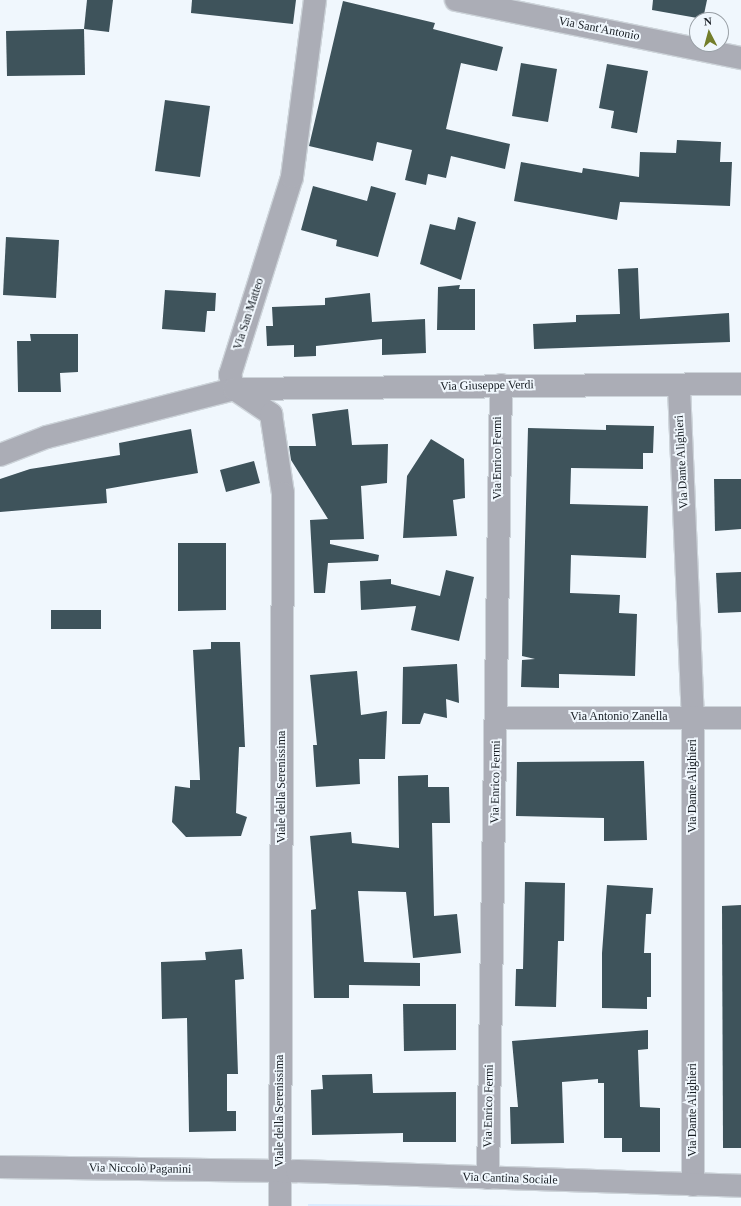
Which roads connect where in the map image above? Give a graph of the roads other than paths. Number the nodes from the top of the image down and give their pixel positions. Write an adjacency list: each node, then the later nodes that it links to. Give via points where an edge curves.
1 (316, 0): 7 (street, Via San Matteo, via 292,177 230,375)
2 (456, 0): 3 (street, Via Sant'Antonio)
3 (741, 58)
4 (741, 384): 6 (street, Via Giuseppe Verdi)
5 (501, 385): 6 (street, Via Giuseppe Verdi); 7 (street, Via Giuseppe Verdi); 10 (street, Via Enrico Fermi)
6 (679, 387): 9 (street, Via Dante Alighieri)
7 (234, 389): 8 (street, via 47,437); 13 (street, Viale della Serenissima, via 271,414 283,493)
8 (0, 455)
9 (693, 717): 10 (street, Via Antonio Zanella); 11 (street, Via Antonio Zanella); 15 (street, Via Dante Alighieri)
10 (497, 718): 14 (street, Via Enrico Fermi)
11 (741, 718)
12 (0, 1167): 13 (street, Via Niccolò Paganini)
13 (280, 1171): 14 (street, Via Cantina Sociale); 17 (street, Viale della Serenissima)
14 (488, 1178): 15 (street, Via Cantina Sociale)
15 (693, 1185): 16 (street, Via Cantina Sociale)
16 (741, 1186)
17 (280, 1206)

